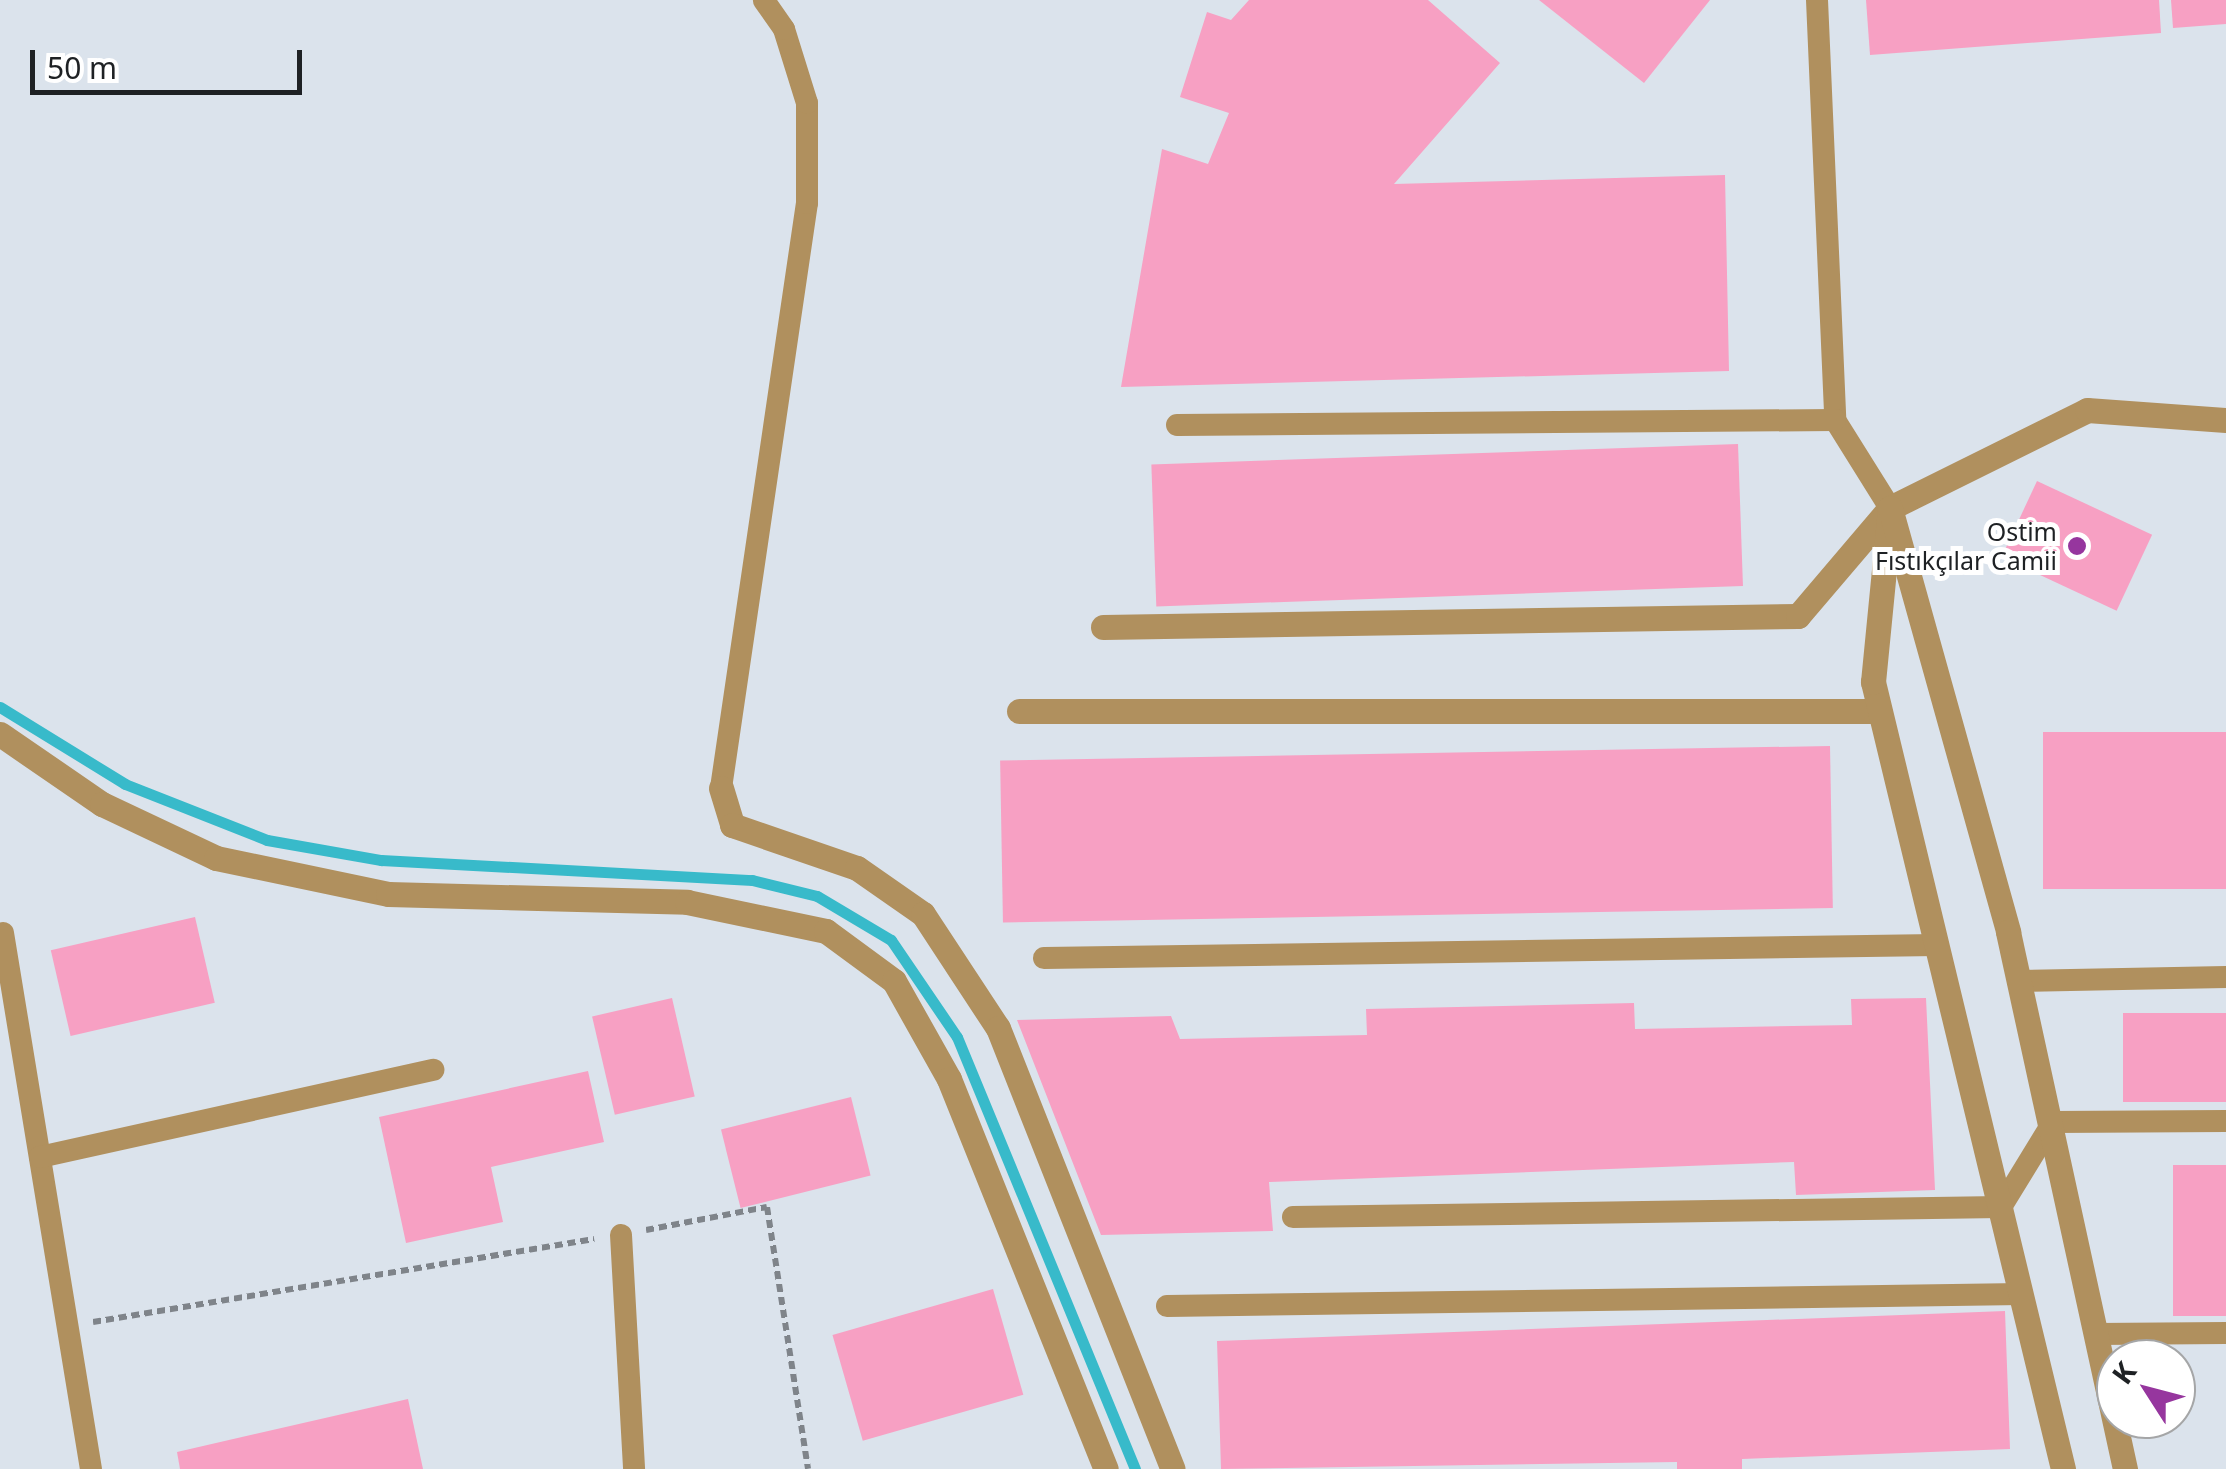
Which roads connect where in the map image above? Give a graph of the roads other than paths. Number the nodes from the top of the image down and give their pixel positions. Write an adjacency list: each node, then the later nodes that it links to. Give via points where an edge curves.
1 (764, 0): 11 (lane, via 784,29 807,104 806,203)
2 (1817, 0): 3 (lane)
3 (1835, 420): 5 (lane); 6 (lane)
4 (2226, 420): 6 (street, via 2087,410)
5 (1177, 425)
6 (1890, 508): 7 (street, via 1798,616); 8 (street, via 1873,682); 16 (street)
7 (1103, 627)
8 (1879, 711): 9 (street); 13 (street)
9 (1019, 712)
10 (0, 734): 30 (street, via 102,804 216,858 388,894 688,902 826,932 894,982 950,1080)
11 (720, 788): 31 (street, via 732,826 857,868 923,914 998,1028)
12 (3, 933): 20 (lane)
13 (1938, 945): 14 (lane); 21 (street)
14 (1044, 958)
15 (2226, 977): 16 (lane)
16 (2018, 981): 19 (street)
17 (434, 1070): 20 (lane)
18 (2226, 1121): 19 (lane)
19 (2052, 1122): 21 (lane); 27 (street)
20 (40, 1157): 28 (lane)
21 (2002, 1207): 22 (lane); 24 (street)
22 (1293, 1217)
23 (620, 1235): 29 (lane)
24 (2022, 1294): 25 (lane); 32 (street)
25 (1166, 1306)
26 (2226, 1333): 27 (lane)
27 (2096, 1334): 33 (street)
28 (91, 1469)
29 (634, 1469)
30 (1106, 1469)
31 (1173, 1469)
32 (2063, 1469)
33 (2125, 1469)

